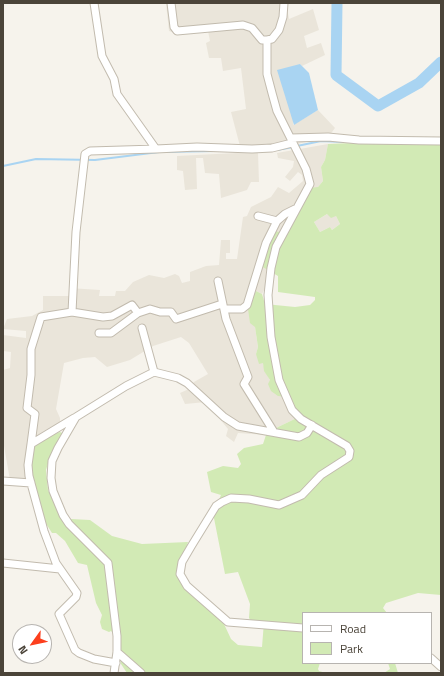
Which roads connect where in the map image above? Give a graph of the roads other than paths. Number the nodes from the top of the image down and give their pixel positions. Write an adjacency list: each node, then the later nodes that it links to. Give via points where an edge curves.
1 (94, 3): 7 (street, via 102,56 114,79 117,94)
2 (171, 3): 4 (street, via 174,28 177,31 243,25 252,28 262,40)
3 (284, 3): 4 (street, via 279,30 272,39)
4 (267, 40): 6 (street, via 269,85 277,112)
5 (441, 142): 6 (street, via 328,137)
6 (293, 143): 7 (street, via 252,149); 8 (street, via 306,169 310,184)
7 (156, 149): 13 (street, via 90,151 85,154)
8 (295, 209): 10 (street); 19 (street, via 276,247 270,268 270,323 279,380 284,395 292,410)
9 (258, 216): 10 (street)
10 (277, 221): 12 (street, via 266,243 247,305 242,309)
11 (218, 281): 12 (street)
12 (223, 307): 14 (street, via 176,319 171,312 150,309); 20 (street, via 248,377 244,384)
13 (72, 312): 14 (street, via 112,316 132,305); 21 (street, via 41,317 33,338 27,408 35,414)
14 (138, 313): 16 (street, via 111,333)
15 (142, 328): 17 (street)
16 (99, 333)
17 (154, 372): 18 (street); 20 (street, via 187,383 230,422 238,426)
18 (76, 417): 21 (street); 27 (street, via 52,461 51,478 63,515 69,524 108,563)
19 (312, 426): 20 (street, via 307,433 299,437); 26 (street, via 347,446 350,451 349,457 321,475 302,495 279,505 231,498 216,506 182,562 180,574 187,586 228,622)
20 (274, 432)
21 (31, 444): 23 (street, via 28,464)
22 (3, 481): 23 (street)
23 (31, 483): 25 (street, via 44,531)
24 (3, 563): 25 (street)
25 (60, 569): 29 (street, via 77,593 59,614 75,650 94,659)
26 (302, 628)
27 (117, 652): 29 (street); 32 (street)
28 (432, 659): 30 (street)
29 (116, 663): 31 (street)
30 (441, 668)
31 (114, 673)
32 (141, 673)

